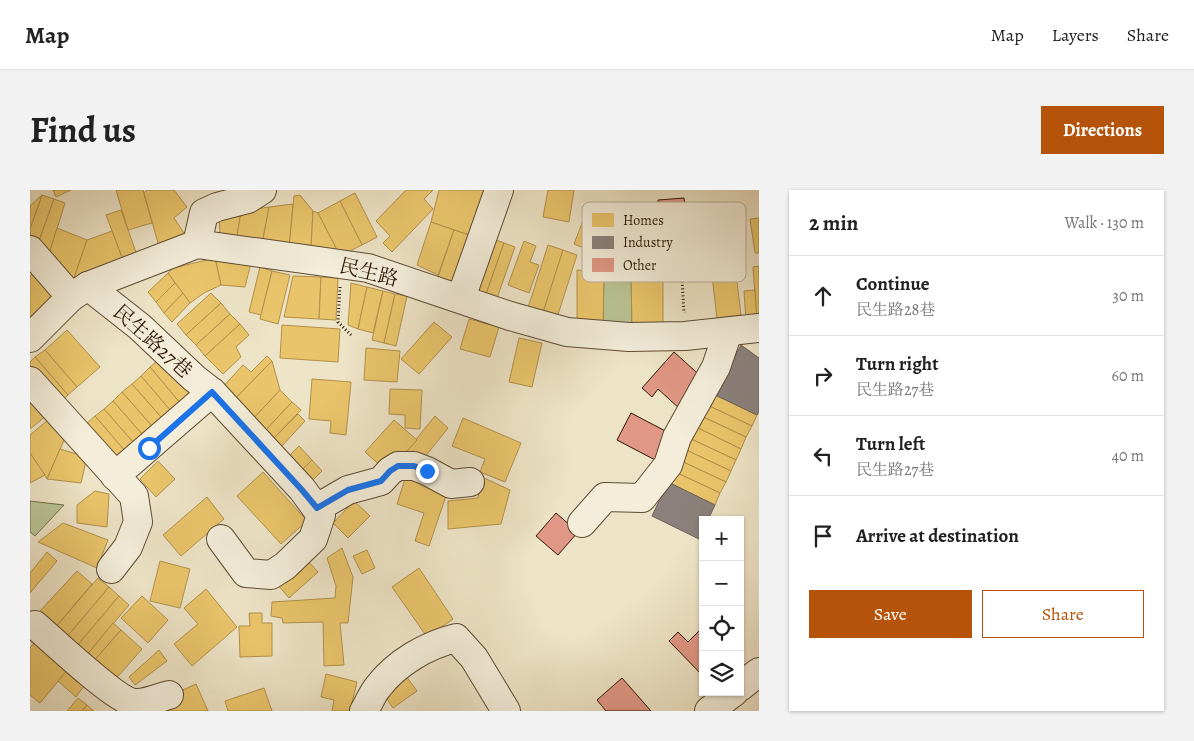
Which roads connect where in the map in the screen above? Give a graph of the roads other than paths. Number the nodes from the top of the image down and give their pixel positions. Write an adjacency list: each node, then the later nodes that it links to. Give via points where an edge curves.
1 (262, 190): 3 (street, via 248,199 204,213)
2 (499, 190): 6 (street)
3 (197, 244): 5 (street, 民生路); 6 (street, 民生路, via 368,268)
4 (30, 250): 5 (street, 民生路27巷)
5 (80, 291): 9 (street, 民生路); 11 (street, 民生路27巷, via 140,327)
6 (461, 298): 8 (street, 民生路, via 567,332 629,337)
7 (759, 328): 8 (street, 民生路)
8 (728, 332): 15 (street, via 716,367 677,437 668,466 642,498 604,498)
9 (30, 338)
10 (30, 381): 12 (street)
11 (212, 392): 12 (street); 14 (street, 民生路27巷)
12 (116, 476): 17 (street, via 134,496 138,522 128,547)
13 (470, 482): 14 (street, via 451,484 414,466 398,466 381,481 348,490)
14 (317, 508): 16 (street, via 321,515 313,539 271,576 246,573)
15 (582, 523)
16 (221, 539)
17 (111, 569)
18 (32, 625): 21 (street, via 124,699 135,704)
19 (759, 672): 20 (street)
20 (744, 684)
21 (169, 695)
22 (729, 696): 25 (street)
23 (364, 711): 24 (street, via 377,688 396,667 432,646 456,638 474,658)
24 (506, 711)
25 (708, 711)

